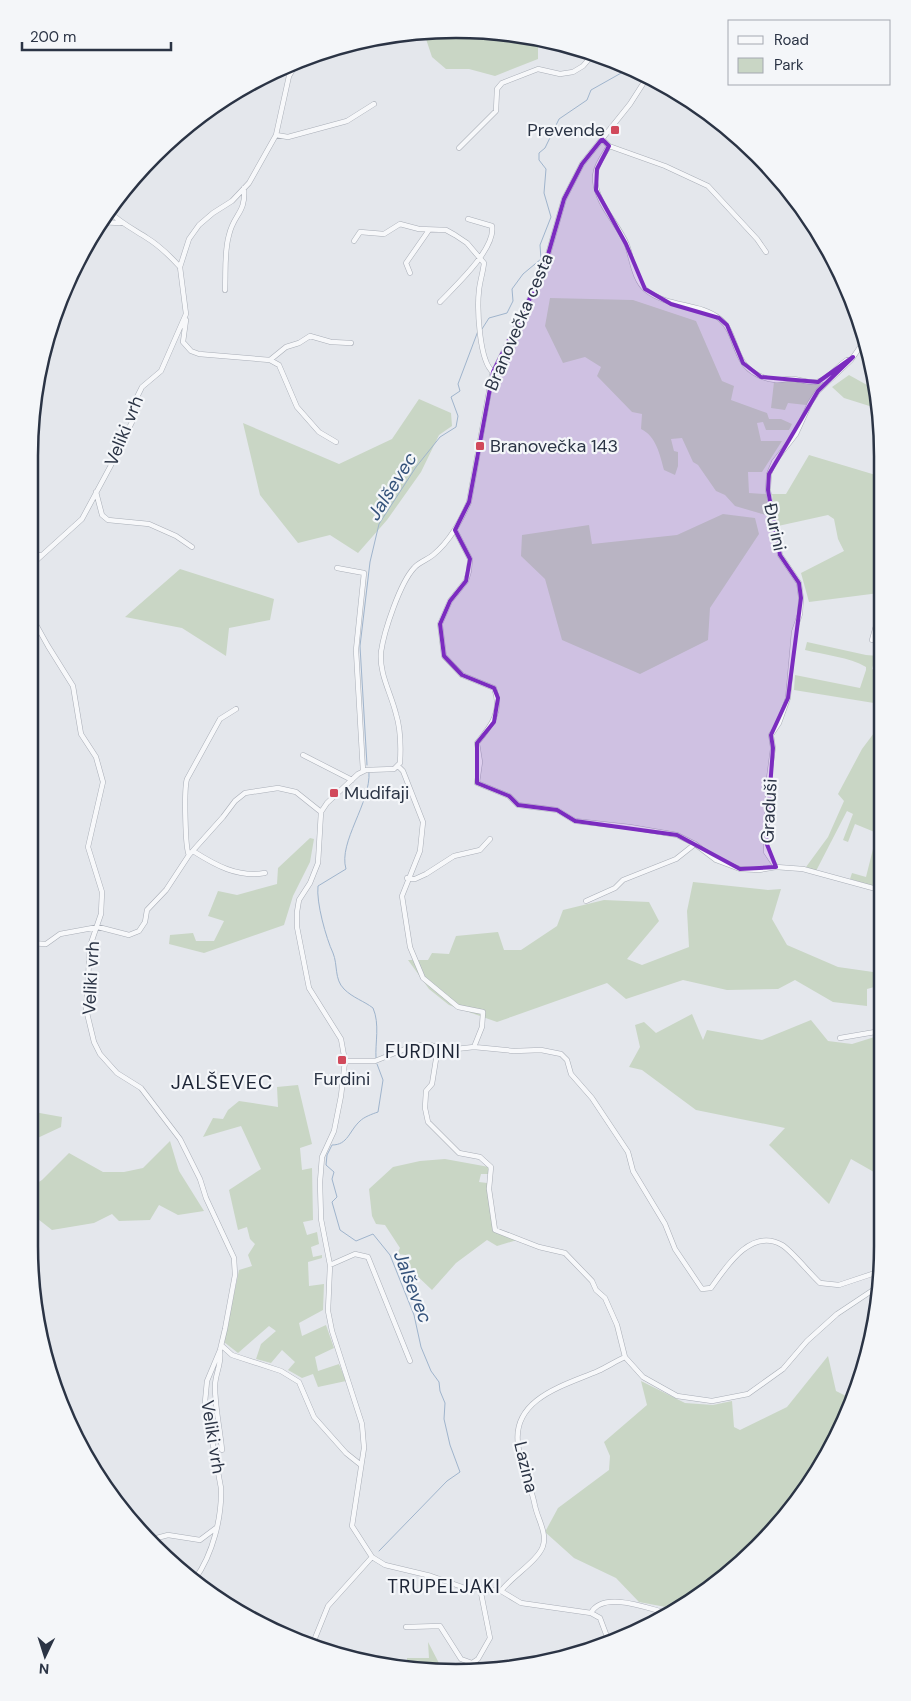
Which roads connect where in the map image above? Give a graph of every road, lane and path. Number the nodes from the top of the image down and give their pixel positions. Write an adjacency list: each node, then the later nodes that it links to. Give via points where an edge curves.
1 (589, 60): 8 (street, via 573,72 560,74 538,69 502,82 497,89 496,111)
2 (292, 71): 5 (street)
3 (643, 83): 6 (street, Branovečka cesta)
4 (374, 104): 5 (street, via 347,121 288,137)
5 (276, 135): 9 (street)
6 (602, 139): 7 (street); 27 (street, Branovečka cesta, via 582,164 564,199 542,272)
7 (609, 146): 16 (street, via 708,186); 25 (street, via 594,178 596,190 626,244 645,289 671,304 704,311 719,318 727,325 743,363 761,377 818,382)
8 (459, 148)
9 (244, 188): 18 (street, via 199,225 183,252); 20 (street, via 245,204 228,238)
10 (113, 216): 13 (street)
11 (468, 219): 17 (street, via 492,226 491,239)
12 (108, 223): 13 (street)
13 (121, 224): 18 (street, via 165,251)
14 (430, 230): 15 (street, via 400,224 384,234 360,232); 17 (street, via 446,230 467,243); 19 (street, via 406,263)
15 (354, 241)
16 (766, 252)
17 (480, 257): 21 (street); 27 (street, via 484,263 479,290 479,322 486,365)
18 (180, 267): 22 (street)
19 (410, 273)
20 (225, 290)
21 (440, 302)
22 (186, 314): 26 (street, via 183,342 191,351); 29 (street, Veliki vrh, via 161,371 142,387 132,422)
23 (351, 343): 26 (street, via 310,336 286,346)
24 (859, 348): 25 (street, Đurini)
25 (853, 357): 40 (street, Đurini, via 818,390 796,434 774,462 769,474 768,490 780,554 799,583 801,598 794,632 788,698)
26 (270, 360): 28 (street, via 282,369 297,407 319,432)
27 (494, 372): 30 (street, Branovečka cesta, via 486,396 469,502)
28 (336, 442)
29 (96, 492): 31 (street, via 102,515 108,520 149,524); 32 (street, Veliki vrh, via 82,519)
30 (455, 530): 42 (street, Branovečka cesta, via 442,547 408,575 381,651 380,666 400,732); 47 (street, via 470,559 466,582 450,601 440,624 444,656 462,675 494,688 498,698 494,722 477,743 480,762 477,783 509,796 518,805 557,810 575,821 677,835)
31 (192, 547)
32 (47, 551): 33 (street, Veliki vrh); 34 (street, Veliki vrh)
33 (38, 556)
34 (38, 559)
35 (337, 568): 43 (street, via 364,573 356,650)
36 (38, 627): 54 (street, Veliki vrh, via 73,686 81,734 96,757 103,782 88,847 102,892)
37 (874, 633): 38 (street)
38 (872, 640)
39 (236, 708): 48 (street, via 220,719 184,787 186,851)
40 (771, 735): 49 (street, Graduši, via 773,748 768,778 766,852)
41 (303, 755): 44 (street)
42 (398, 766): 43 (street); 51 (street, via 403,771 423,822 420,851)
43 (365, 770): 44 (street)
44 (352, 780): 45 (street, via 326,803)
45 (322, 812): 48 (street, via 296,792 278,788 245,793 234,801); 60 (street, via 318,863 300,900 297,927 309,988 341,1039)
46 (490, 839): 51 (street, via 480,850 454,856 415,879)
47 (695, 844): 49 (street, via 716,860 740,869 759,870); 53 (street, via 676,859 623,880 615,888)
48 (191, 853): 50 (street, via 233,872); 54 (street, via 166,890 147,910 139,931 130,935)
49 (776, 866): 52 (street, Graduši)
50 (265, 873)
51 (407, 878): 59 (street, via 402,896 410,947 424,978 458,1007 484,1012)
52 (874, 888)
53 (586, 901)
54 (98, 926): 55 (street, via 60,934 46,944); 64 (street, Veliki vrh, via 90,946 86,995 94,1042 117,1074 141,1088 180,1139 234,1258 235,1275)
55 (38, 944)
56 (874, 1032): 57 (street)
57 (840, 1038)
58 (438, 1047): 59 (street, via 459,1050); 60 (street, via 415,1045 375,1061); 65 (street, via 432,1084 426,1091 428,1122 459,1153 480,1158 491,1166 489,1189 495,1230 565,1253 592,1281 605,1298 617,1325)
59 (474, 1047): 62 (street, via 541,1050 561,1054 567,1060 571,1074 592,1098 628,1152 633,1171 665,1224 675,1249 702,1289 711,1288 732,1259 748,1246 769,1240 783,1246 820,1283 839,1285)
60 (345, 1061): 61 (street, via 334,1131 320,1164 321,1219)
61 (330, 1265): 66 (street, via 355,1254 368,1258); 68 (street, via 328,1311 362,1424 364,1448)
62 (873, 1274)
63 (871, 1291): 65 (street, via 837,1314 783,1369 748,1394 712,1401 677,1396 643,1377)
64 (220, 1347): 67 (street, Veliki vrh, via 221,1361 215,1388); 68 (street, via 232,1355 281,1371 299,1382 314,1416 346,1453); 69 (street, Veliki vrh, via 206,1381 205,1402 221,1488)
65 (625, 1357): 74 (street, Lazina, via 567,1382 535,1401 525,1412 518,1427 517,1442 544,1534 542,1548)
66 (410, 1362)
67 (222, 1450)
68 (361, 1465): 71 (street, via 352,1526)
69 (217, 1526): 70 (street, via 200,1540 168,1535); 72 (street, Veliki vrh)
70 (157, 1538)
71 (372, 1557): 73 (street, via 399,1570 465,1588); 79 (street, via 328,1606)
72 (197, 1574)
73 (480, 1588): 74 (street); 77 (street, via 490,1638 478,1660 472,1663 461,1659 440,1626)
74 (502, 1591): 76 (street, via 521,1604)
75 (657, 1611): 76 (street, via 632,1604 603,1602 595,1606)
76 (592, 1613): 78 (street, via 600,1618)
77 (406, 1626)
78 (606, 1635)
79 (315, 1639)

